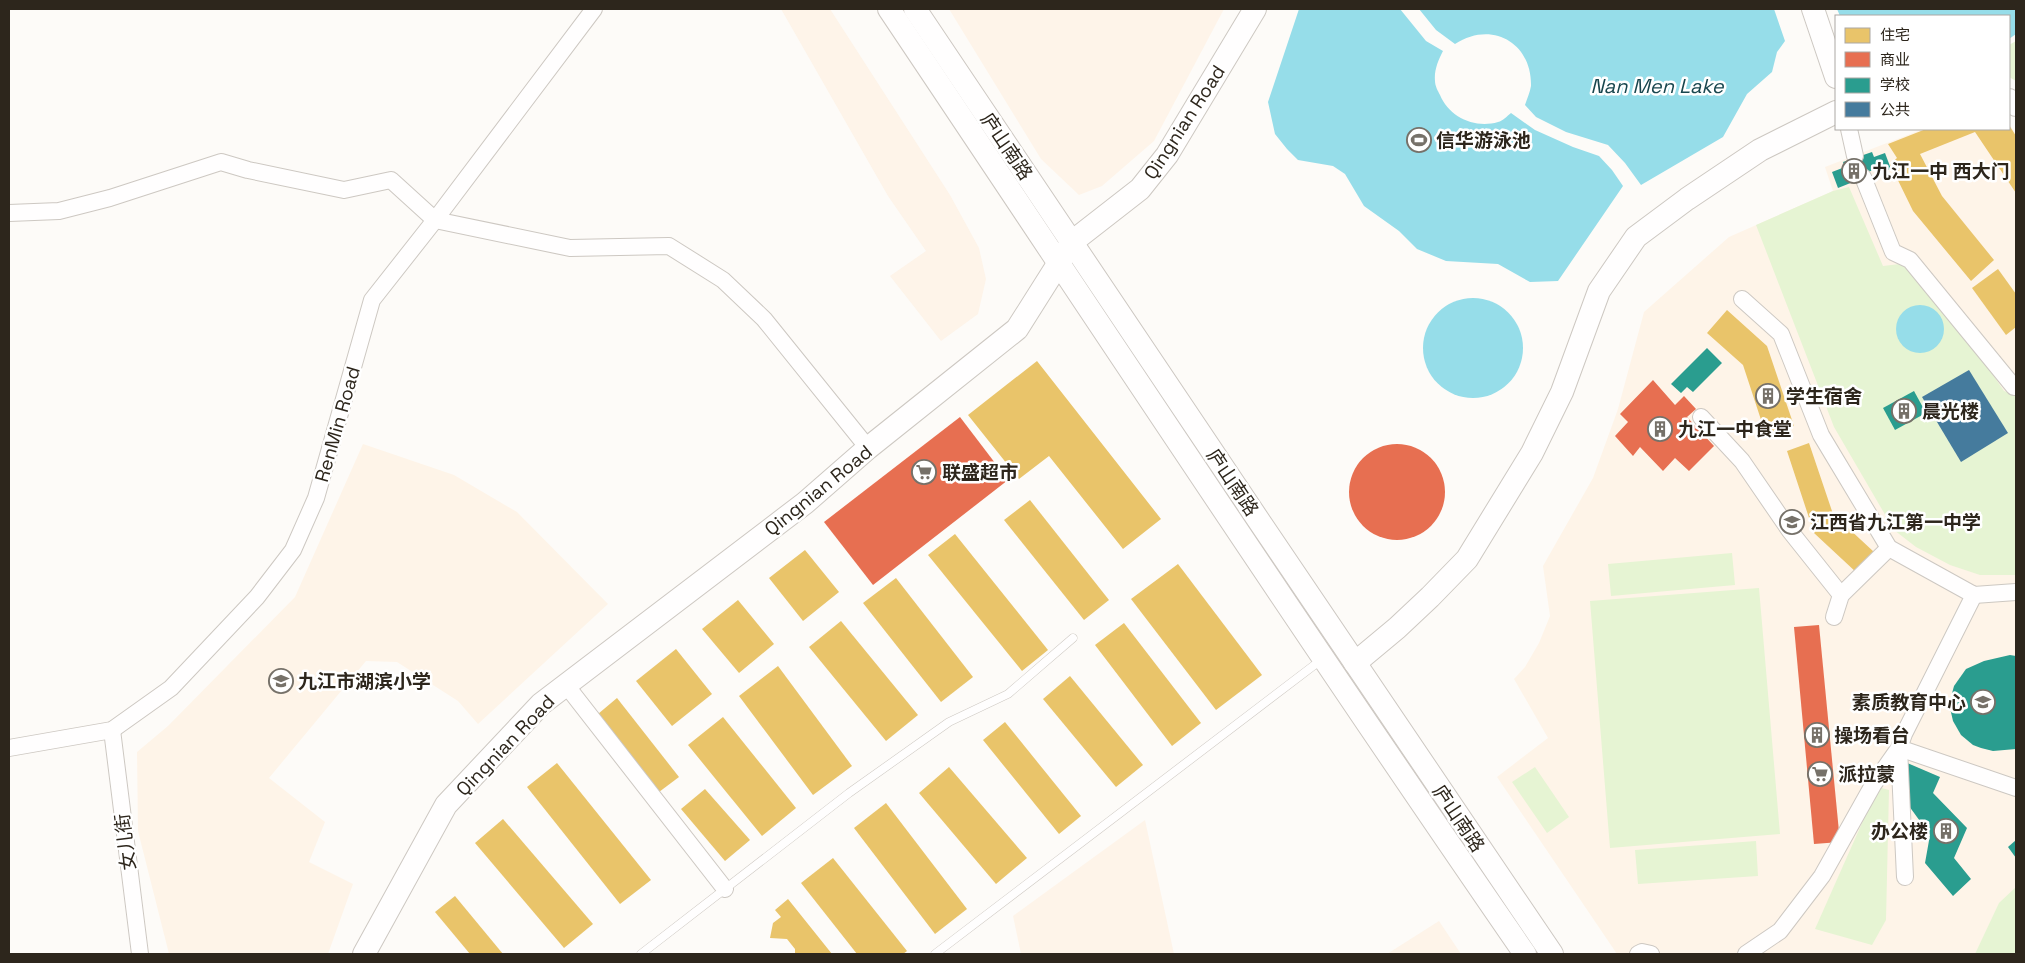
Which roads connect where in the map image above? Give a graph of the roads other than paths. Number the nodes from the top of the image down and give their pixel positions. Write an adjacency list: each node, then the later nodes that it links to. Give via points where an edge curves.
1 (594, 9): 12 (street, RenMin Road)
2 (889, 9): 14 (main road, 庐山南路)
3 (915, 9): 13 (main road, 庐山南路)
4 (1255, 9): 13 (main road, Qingnian Road, via 1167,155 1140,189)
5 (1813, 9): 6 (main road)
6 (1835, 74)
7 (1835, 112): 26 (main road, via 1760,150 1636,237 1599,291 1562,392 1532,453 1467,559 1397,628)
8 (1850, 130): 9 (street)
9 (1855, 156)
10 (1863, 177): 16 (street, via 1893,252 1910,260)
11 (9, 213): 12 (street, via 68,208 110,198 221,162 344,190 391,180)
12 (435, 220): 18 (street, via 570,248 669,246 723,280 764,319); 28 (street, RenMin Road, via 372,300 316,498 293,550 257,597 171,688)
13 (1072, 242): 14 (main road, Qingnian Road); 26 (main road, 庐山南路)
14 (1058, 264): 18 (main road, Qingnian Road, via 1017,329); 25 (main road, 庐山南路)
15 (1742, 299): 19 (street, via 1781,334 1821,435)
16 (2016, 386)
17 (1701, 417): 21 (street, via 1742,461)
18 (868, 448): 27 (main road, Qingnian Road, via 805,503)
19 (1889, 548): 21 (street); 22 (street)
20 (2016, 592): 22 (street)
21 (1841, 595): 23 (street)
22 (1974, 595): 30 (street)
23 (1834, 616)
24 (1073, 638): 33 (lane, via 1008,694 949,722 848,793)
25 (1323, 658): 37 (lane); 38 (main road, 庐山南路)
26 (1355, 663): 39 (main road, 庐山南路)
27 (566, 685): 33 (street); 35 (main road, Qingnian Road, via 541,704 446,805)
28 (112, 730): 29 (street, RenMin Road); 34 (street, 女儿街)
29 (9, 748)
30 (1899, 748): 31 (street); 32 (street); 42 (street, via 1873,785 1822,876 1780,931)
31 (2016, 788)
32 (1905, 877)
33 (725, 889): 36 (lane)
34 (140, 954)
35 (364, 954)
36 (641, 954)
37 (935, 954)
38 (1524, 954)
39 (1552, 954)
40 (1638, 954): 41 (street)
41 (1651, 954)
42 (1746, 954)

